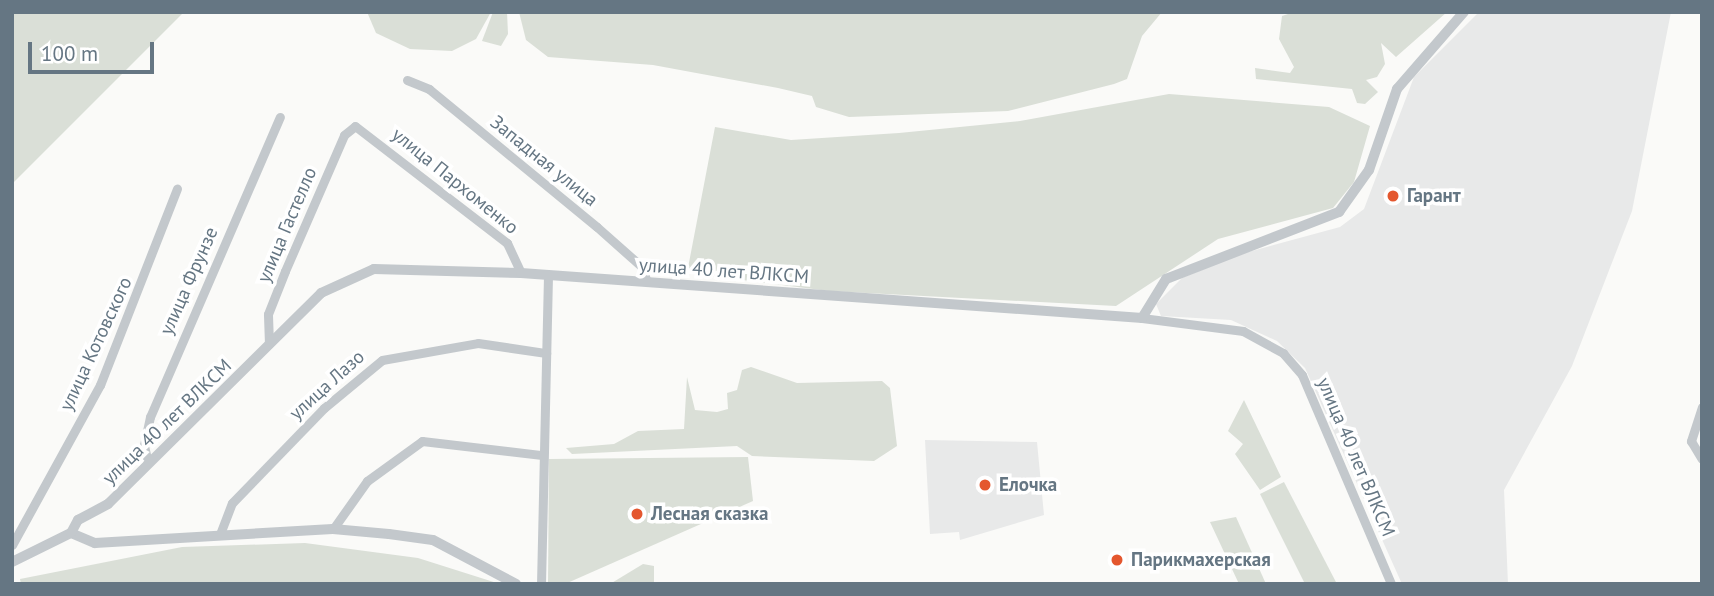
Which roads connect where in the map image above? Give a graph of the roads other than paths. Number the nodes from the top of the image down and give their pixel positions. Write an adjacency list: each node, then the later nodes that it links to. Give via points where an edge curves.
1 (1464, 12): 9 (street, via 1397,89 1369,170 1339,212 1166,279)
2 (407, 80): 8 (street, Западная улица, via 429,89 597,227 641,266)
3 (281, 117): 15 (street, улица Фрунзе, via 150,417 144,445)
4 (355, 126): 6 (street, улица Пархоменко, via 507,243); 10 (street, улица Гастелло, via 344,135 268,314)
5 (177, 190): 19 (street, улица Котовского, via 100,385)
6 (521, 273): 7 (street, улица 40 лет ВЛКСМ); 10 (street, улица 40 лет ВЛКСМ, via 373,269 321,293)
7 (548, 275): 8 (street, улица 40 лет ВЛКСМ); 11 (street)
8 (647, 282): 9 (street, улица 40 лет ВЛКСМ)
9 (1142, 318): 23 (street, улица 40 лет ВЛКСМ, via 1243,331 1283,353 1302,375)
10 (269, 344): 15 (street, улица 40 лет ВЛКСМ)
11 (546, 353): 13 (street); 18 (street, улица Лазо, via 478,343 382,360 324,408 232,503)
12 (1702, 407): 14 (street, via 1691,441)
13 (542, 456): 16 (street, via 422,441 367,481); 22 (street)
14 (1702, 459)
15 (148, 463): 17 (street, улица 40 лет ВЛКСМ, via 108,504 73,524)
16 (333, 529): 18 (street); 21 (street, via 433,540)
17 (71, 533): 18 (street, via 95,543); 20 (street, улица 40 лет ВЛКСМ)
18 (220, 534)
19 (12, 544)
20 (12, 562)
21 (516, 584)
22 (541, 584)
23 (1391, 584)

